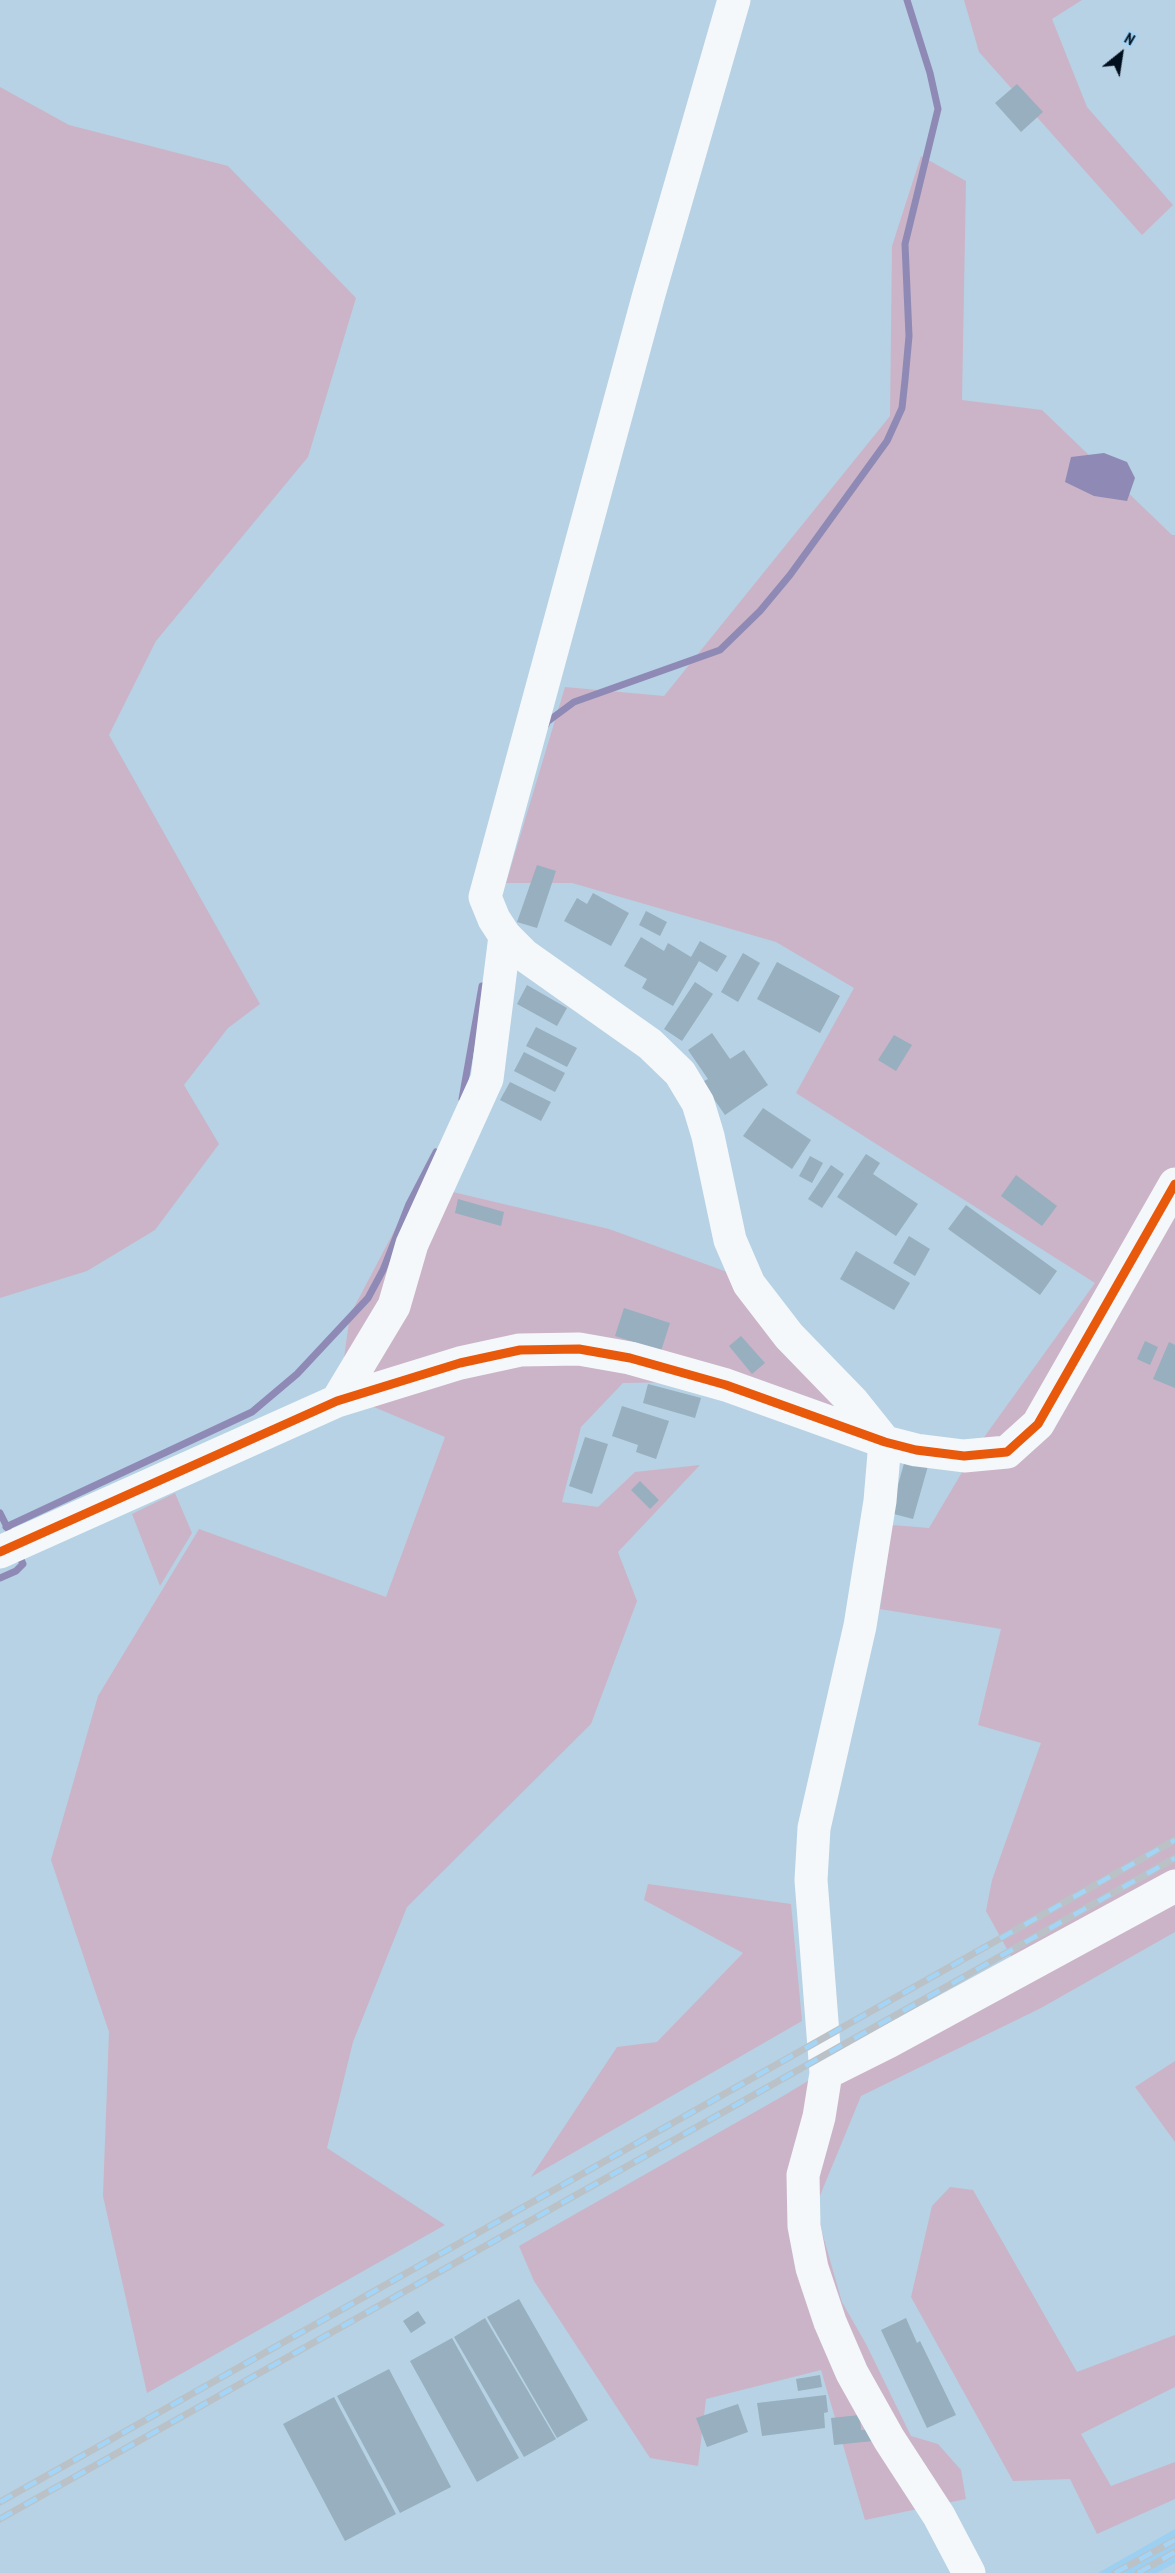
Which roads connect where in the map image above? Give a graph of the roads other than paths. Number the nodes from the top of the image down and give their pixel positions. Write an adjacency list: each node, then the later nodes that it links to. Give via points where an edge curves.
1 (734, 0): 2 (street, via 649,294 485,897)
2 (505, 936): 4 (street, via 487,1079 412,1244 394,1306); 5 (street, via 524,955 650,1044 680,1073 698,1103 730,1240 749,1284 789,1336 853,1402)
3 (1175, 1184): 5 (street, via 1038,1424 1007,1452 964,1456)
4 (337, 1401): 5 (street, via 460,1363 520,1350 579,1349 630,1358 726,1385); 6 (street)
5 (885, 1442): 8 (street, via 860,1626 814,1828 812,1880)
6 (0, 1552)
7 (1175, 1886): 8 (street)
8 (826, 2073): 9 (street, via 803,2175 804,2226 813,2268 852,2373)
9 (969, 2573)

